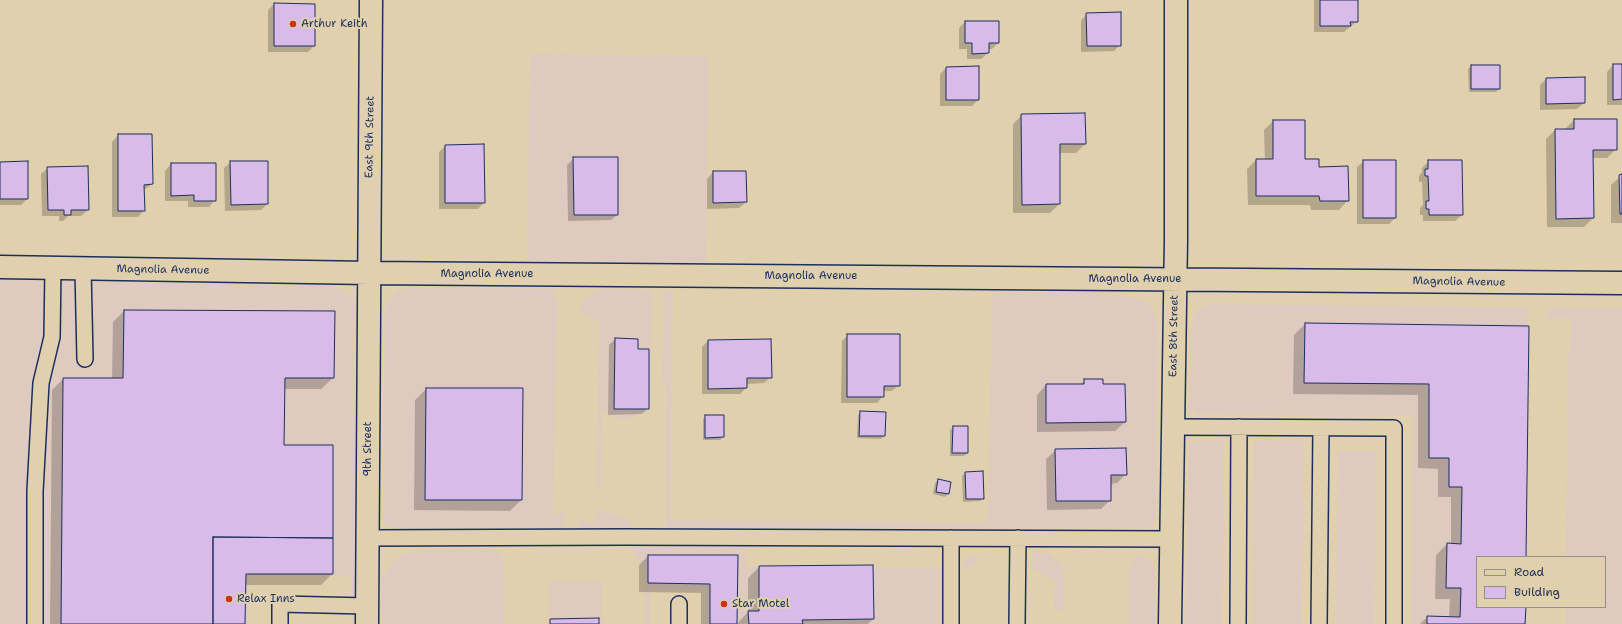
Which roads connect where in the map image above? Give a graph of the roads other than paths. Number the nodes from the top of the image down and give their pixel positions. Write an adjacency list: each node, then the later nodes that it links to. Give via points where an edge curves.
1 (372, 0): 6 (street, East 9th Street)
2 (1176, 0): 7 (street, East 8th Street)
3 (0, 267): 4 (street, Magnolia Avenue)
4 (53, 268): 5 (street, Magnolia Avenue); 19 (lane, via 52,337 41,383 35,491)
5 (83, 269): 6 (street, Magnolia Avenue); 9 (lane)
6 (368, 273): 7 (street, Magnolia Avenue); 13 (street, 9th Street)
7 (1175, 279): 8 (street, Magnolia Avenue); 10 (street, East 8th Street)
8 (1622, 283)
9 (85, 359)
10 (1173, 426): 11 (lane); 16 (street, East 8th Street)
11 (1239, 427): 12 (lane); 25 (lane)
12 (1321, 428): 26 (lane); 27 (lane, via 1394,428)
13 (367, 538): 14 (lane); 18 (street, 9th Street)
14 (951, 538): 15 (lane); 22 (lane)
15 (1018, 538): 16 (lane); 23 (lane)
16 (1171, 539): 24 (street, East 8th Street)
17 (679, 604): 21 (lane)
18 (367, 615): 20 (lane, via 280,604)
19 (35, 624)
20 (280, 624)
21 (680, 624)
22 (951, 624)
23 (1017, 624)
24 (1170, 624)
25 (1238, 624)
26 (1319, 624)
27 (1394, 624)

